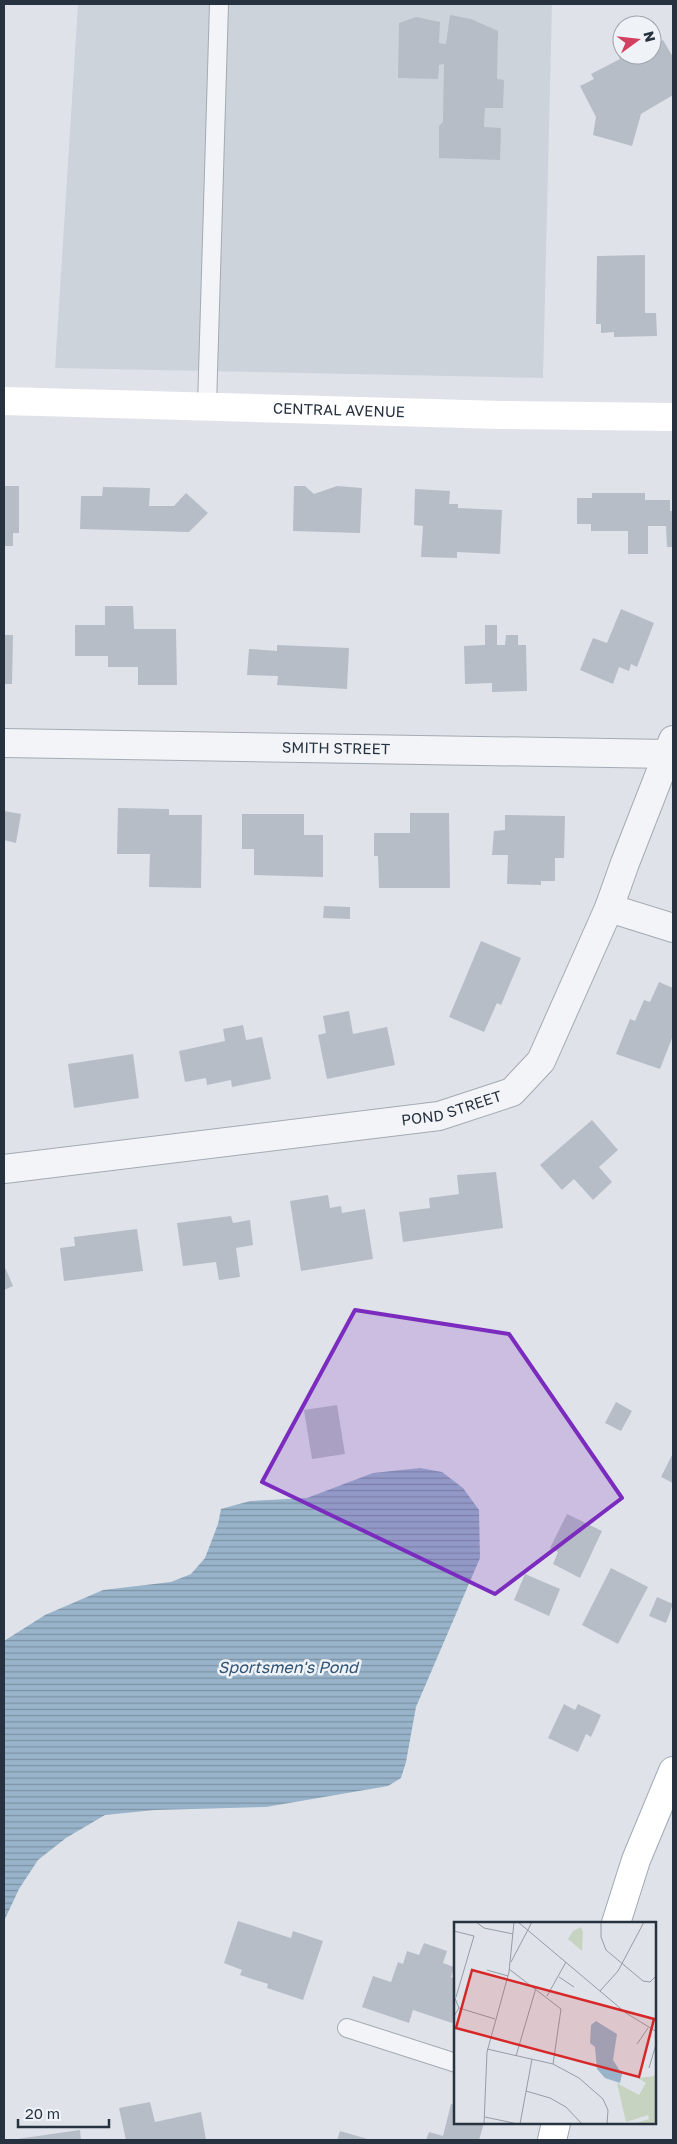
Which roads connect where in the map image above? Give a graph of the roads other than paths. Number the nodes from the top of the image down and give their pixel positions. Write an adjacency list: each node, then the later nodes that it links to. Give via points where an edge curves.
1 (218, 4): 3 (lane)
2 (4, 401): 3 (main road, CENTRAL AVENUE)
3 (207, 406): 4 (main road, CENTRAL AVENUE)
4 (673, 417)
5 (4, 743): 6 (street, SMITH STREET)
6 (671, 747): 7 (street, POND STREET)
7 (609, 908): 8 (street); 9 (street, POND STREET, via 541,1061 512,1092 439,1116)
8 (673, 928)
9 (4, 1169)
10 (673, 1771): 11 (main road, via 636,1860)
11 (616, 1922)
12 (346, 2028): 13 (lane)
13 (454, 2062)
14 (556, 2124): 15 (main road)
15 (552, 2140)

